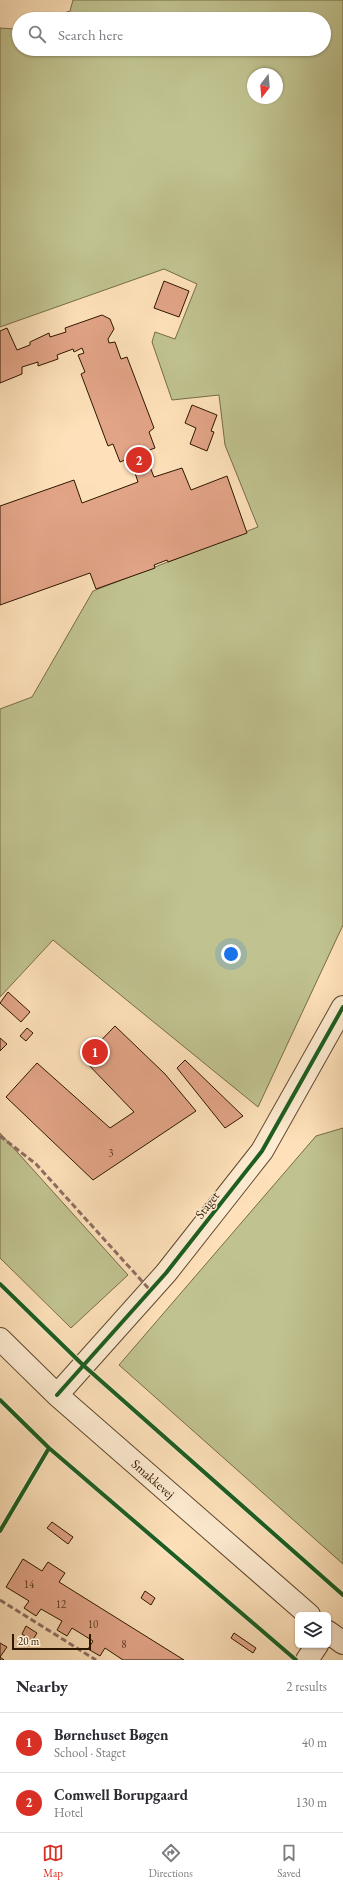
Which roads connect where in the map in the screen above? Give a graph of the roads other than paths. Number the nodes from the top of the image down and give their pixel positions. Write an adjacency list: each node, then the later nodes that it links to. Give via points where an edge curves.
1 (343, 1007): 3 (street, Staget, via 262,1151 166,1273)
2 (0, 1339): 3 (street, Smakkevej)
3 (57, 1395): 4 (street, Smakkevej)
4 (306, 1612)
5 (331, 1634): 6 (street)
6 (343, 1643)
7 (315, 1648): 8 (street)
8 (307, 1660)

